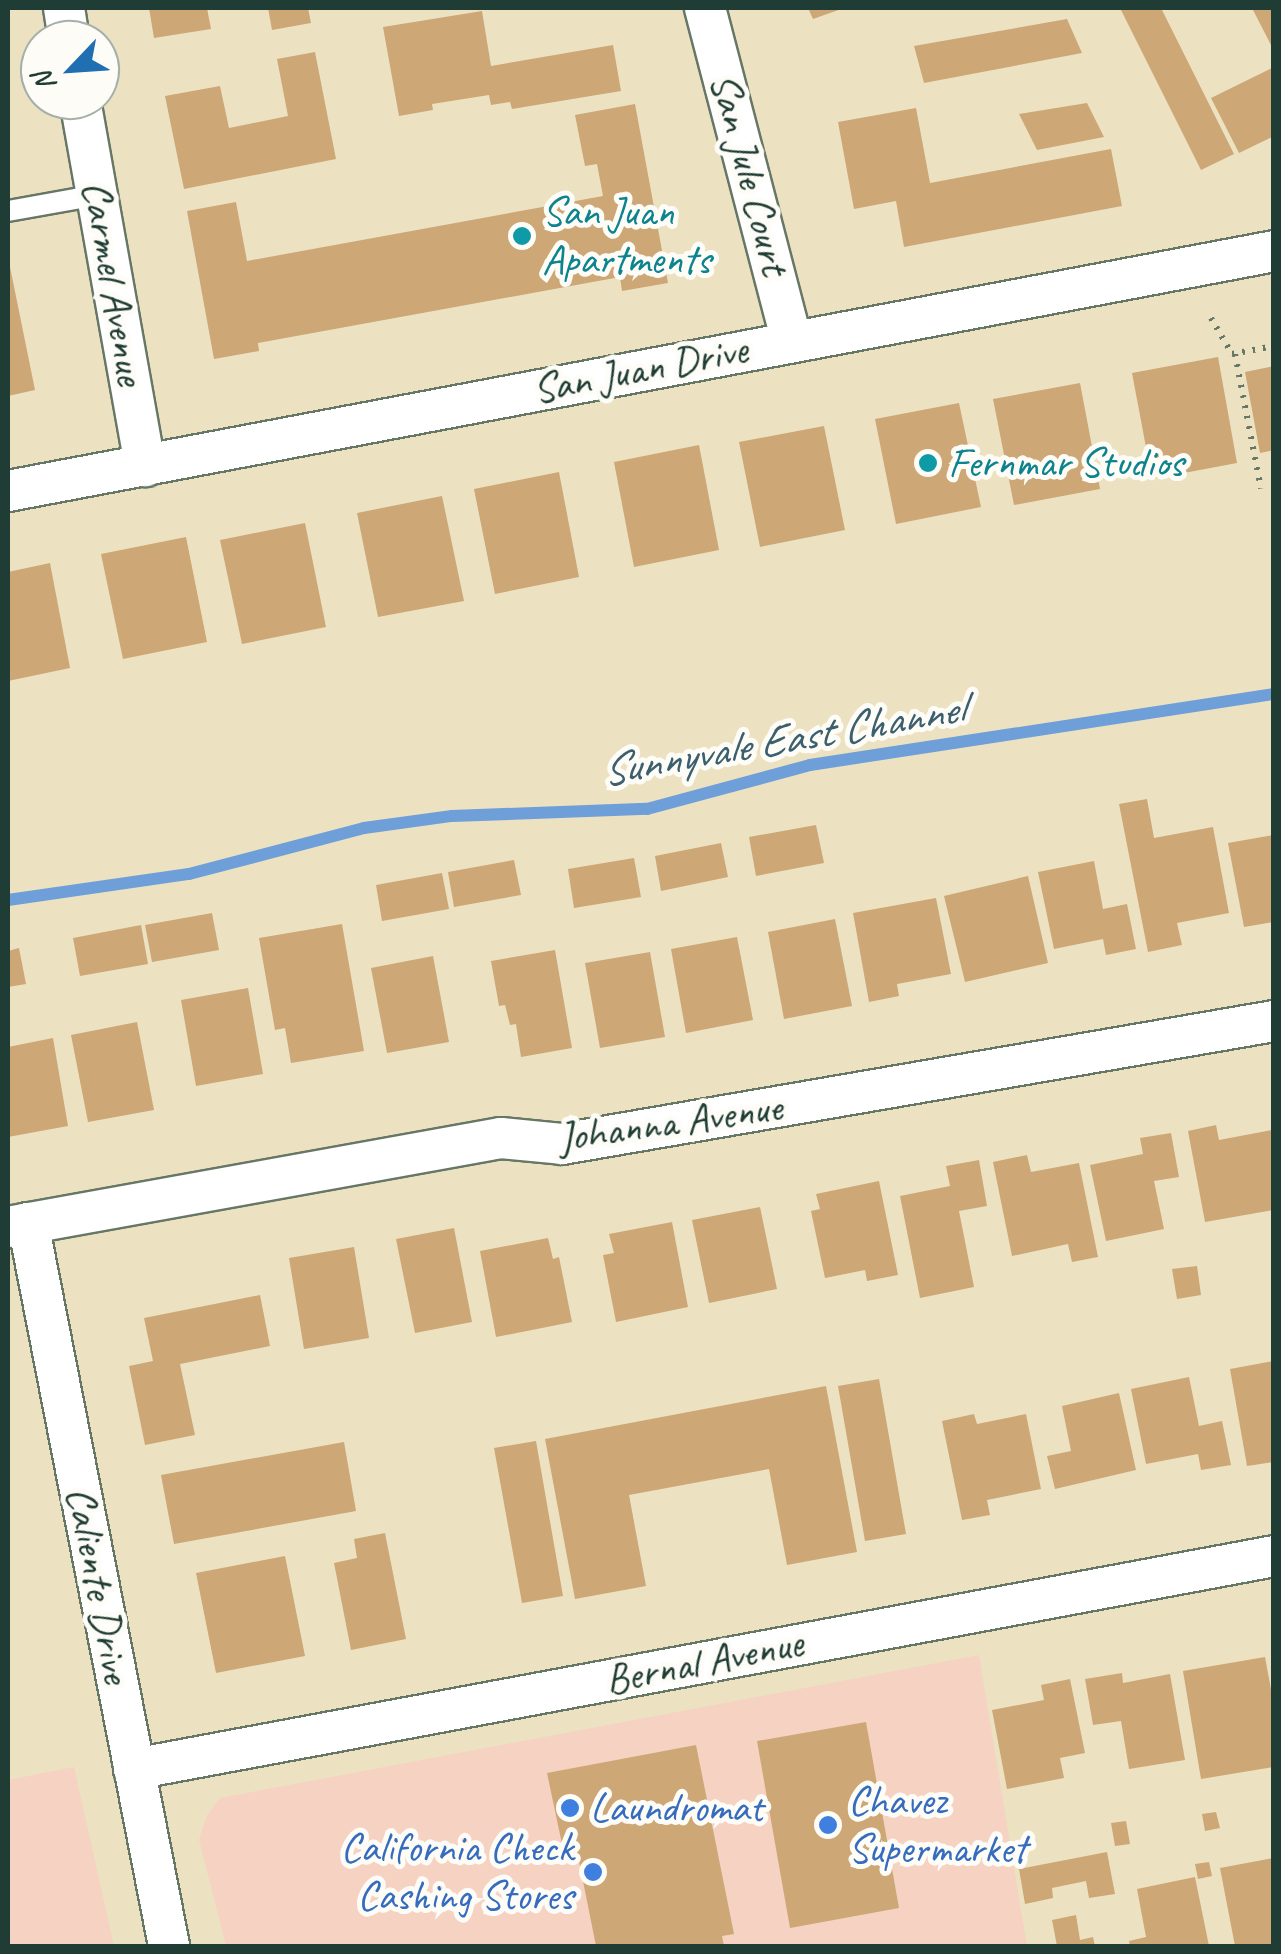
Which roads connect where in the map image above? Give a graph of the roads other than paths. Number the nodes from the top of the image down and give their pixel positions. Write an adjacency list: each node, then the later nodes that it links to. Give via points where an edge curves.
1 (706, 8): 6 (street, San Jule Court)
2 (84, 120): 3 (street, Carmel Avenue)
3 (97, 194): 4 (lane); 7 (street, Carmel Avenue)
4 (8, 211)
5 (1274, 250): 6 (street, San Juan Drive)
6 (792, 341): 7 (street, San Juan Drive)
7 (145, 466): 8 (street, San Juan Drive)
8 (8, 491)
9 (1274, 1021): 10 (street, Johanna Avenue, via 562,1144 501,1138)
10 (18, 1225): 12 (street, Caliente Drive)
11 (1274, 1556): 12 (street, Bernal Avenue)
12 (134, 1769): 13 (street, Caliente Drive)
13 (169, 1946)

